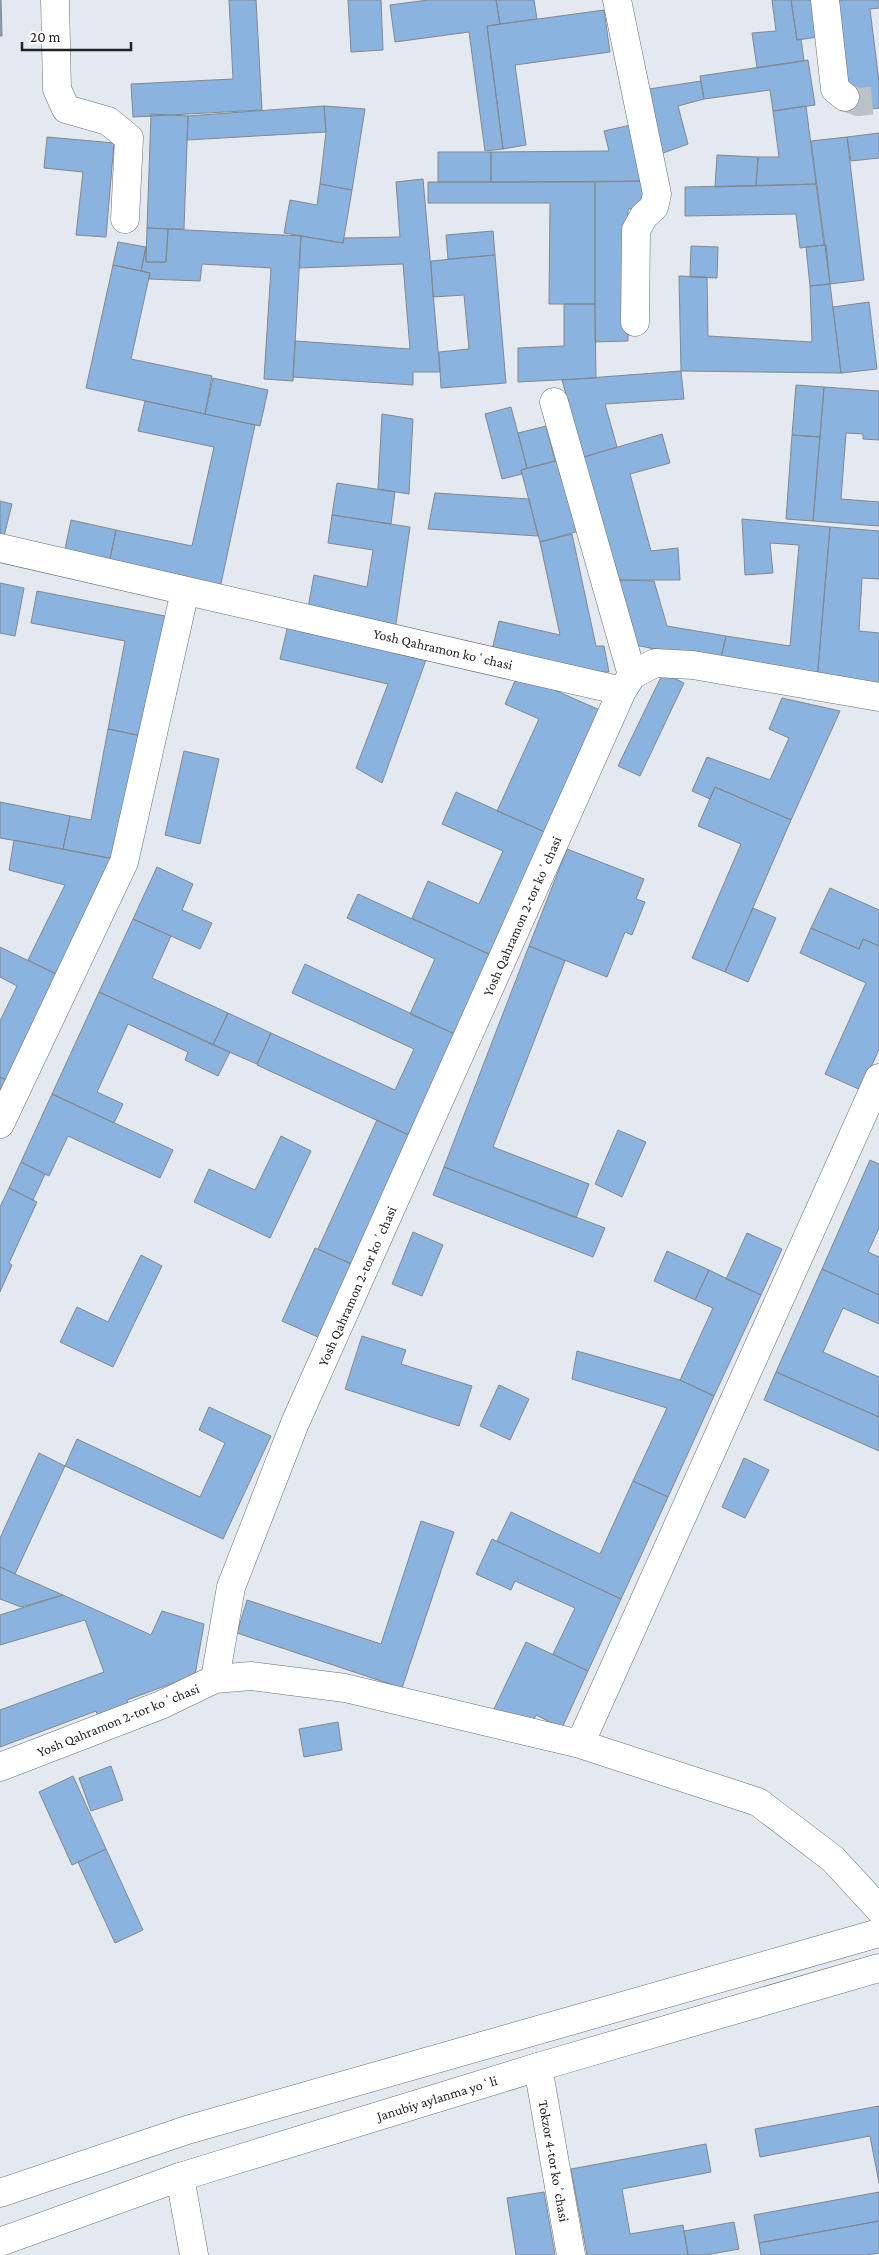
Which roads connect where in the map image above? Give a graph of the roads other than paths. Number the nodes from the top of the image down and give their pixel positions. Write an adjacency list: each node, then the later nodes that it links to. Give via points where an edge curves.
1 (55, 0): 5 (main road, via 56,89 66,109 108,120 129,138)
2 (617, 0): 6 (main road, via 657,194 654,207 636,230)
3 (825, 0): 4 (main road, via 835,89)
4 (845, 97)
5 (125, 219)
6 (635, 322)
7 (554, 402): 10 (main road)
8 (0, 548): 9 (main road, Yosh Qahramon koʻchasi)
9 (185, 591): 10 (main road, Yosh Qahramon koʻchasi); 13 (main road, via 124,862)
10 (627, 683): 11 (main road, via 655,663 693,665); 15 (main road, Yosh Qahramon 2-tor koʼchasi, via 295,1423 231,1587)
11 (879, 697)
12 (879, 1078): 14 (main road)
13 (0, 1124)
14 (869, 1127): 16 (main road)
15 (215, 1679): 16 (main road, via 251,1676 345,1688); 17 (main road, Yosh Qahramon 2-tor koʼchasi, via 161,1705)
16 (580, 1744): 18 (main road, via 758,1802 833,1859)
17 (0, 1767)
18 (879, 1909)
19 (879, 1933): 23 (main road, via 187,2130)
20 (879, 1968): 21 (main road, Janubiy aylanma yoʻli)
21 (538, 2067): 22 (main road, Janubiy aylanma yoʻli); 26 (main road, Tokzor 4-tor koʼchasi)
22 (180, 2177): 24 (main road, Janubiy aylanma yoʻli); 25 (main road)
23 (0, 2193)
24 (0, 2242)
25 (194, 2255)
26 (571, 2255)

